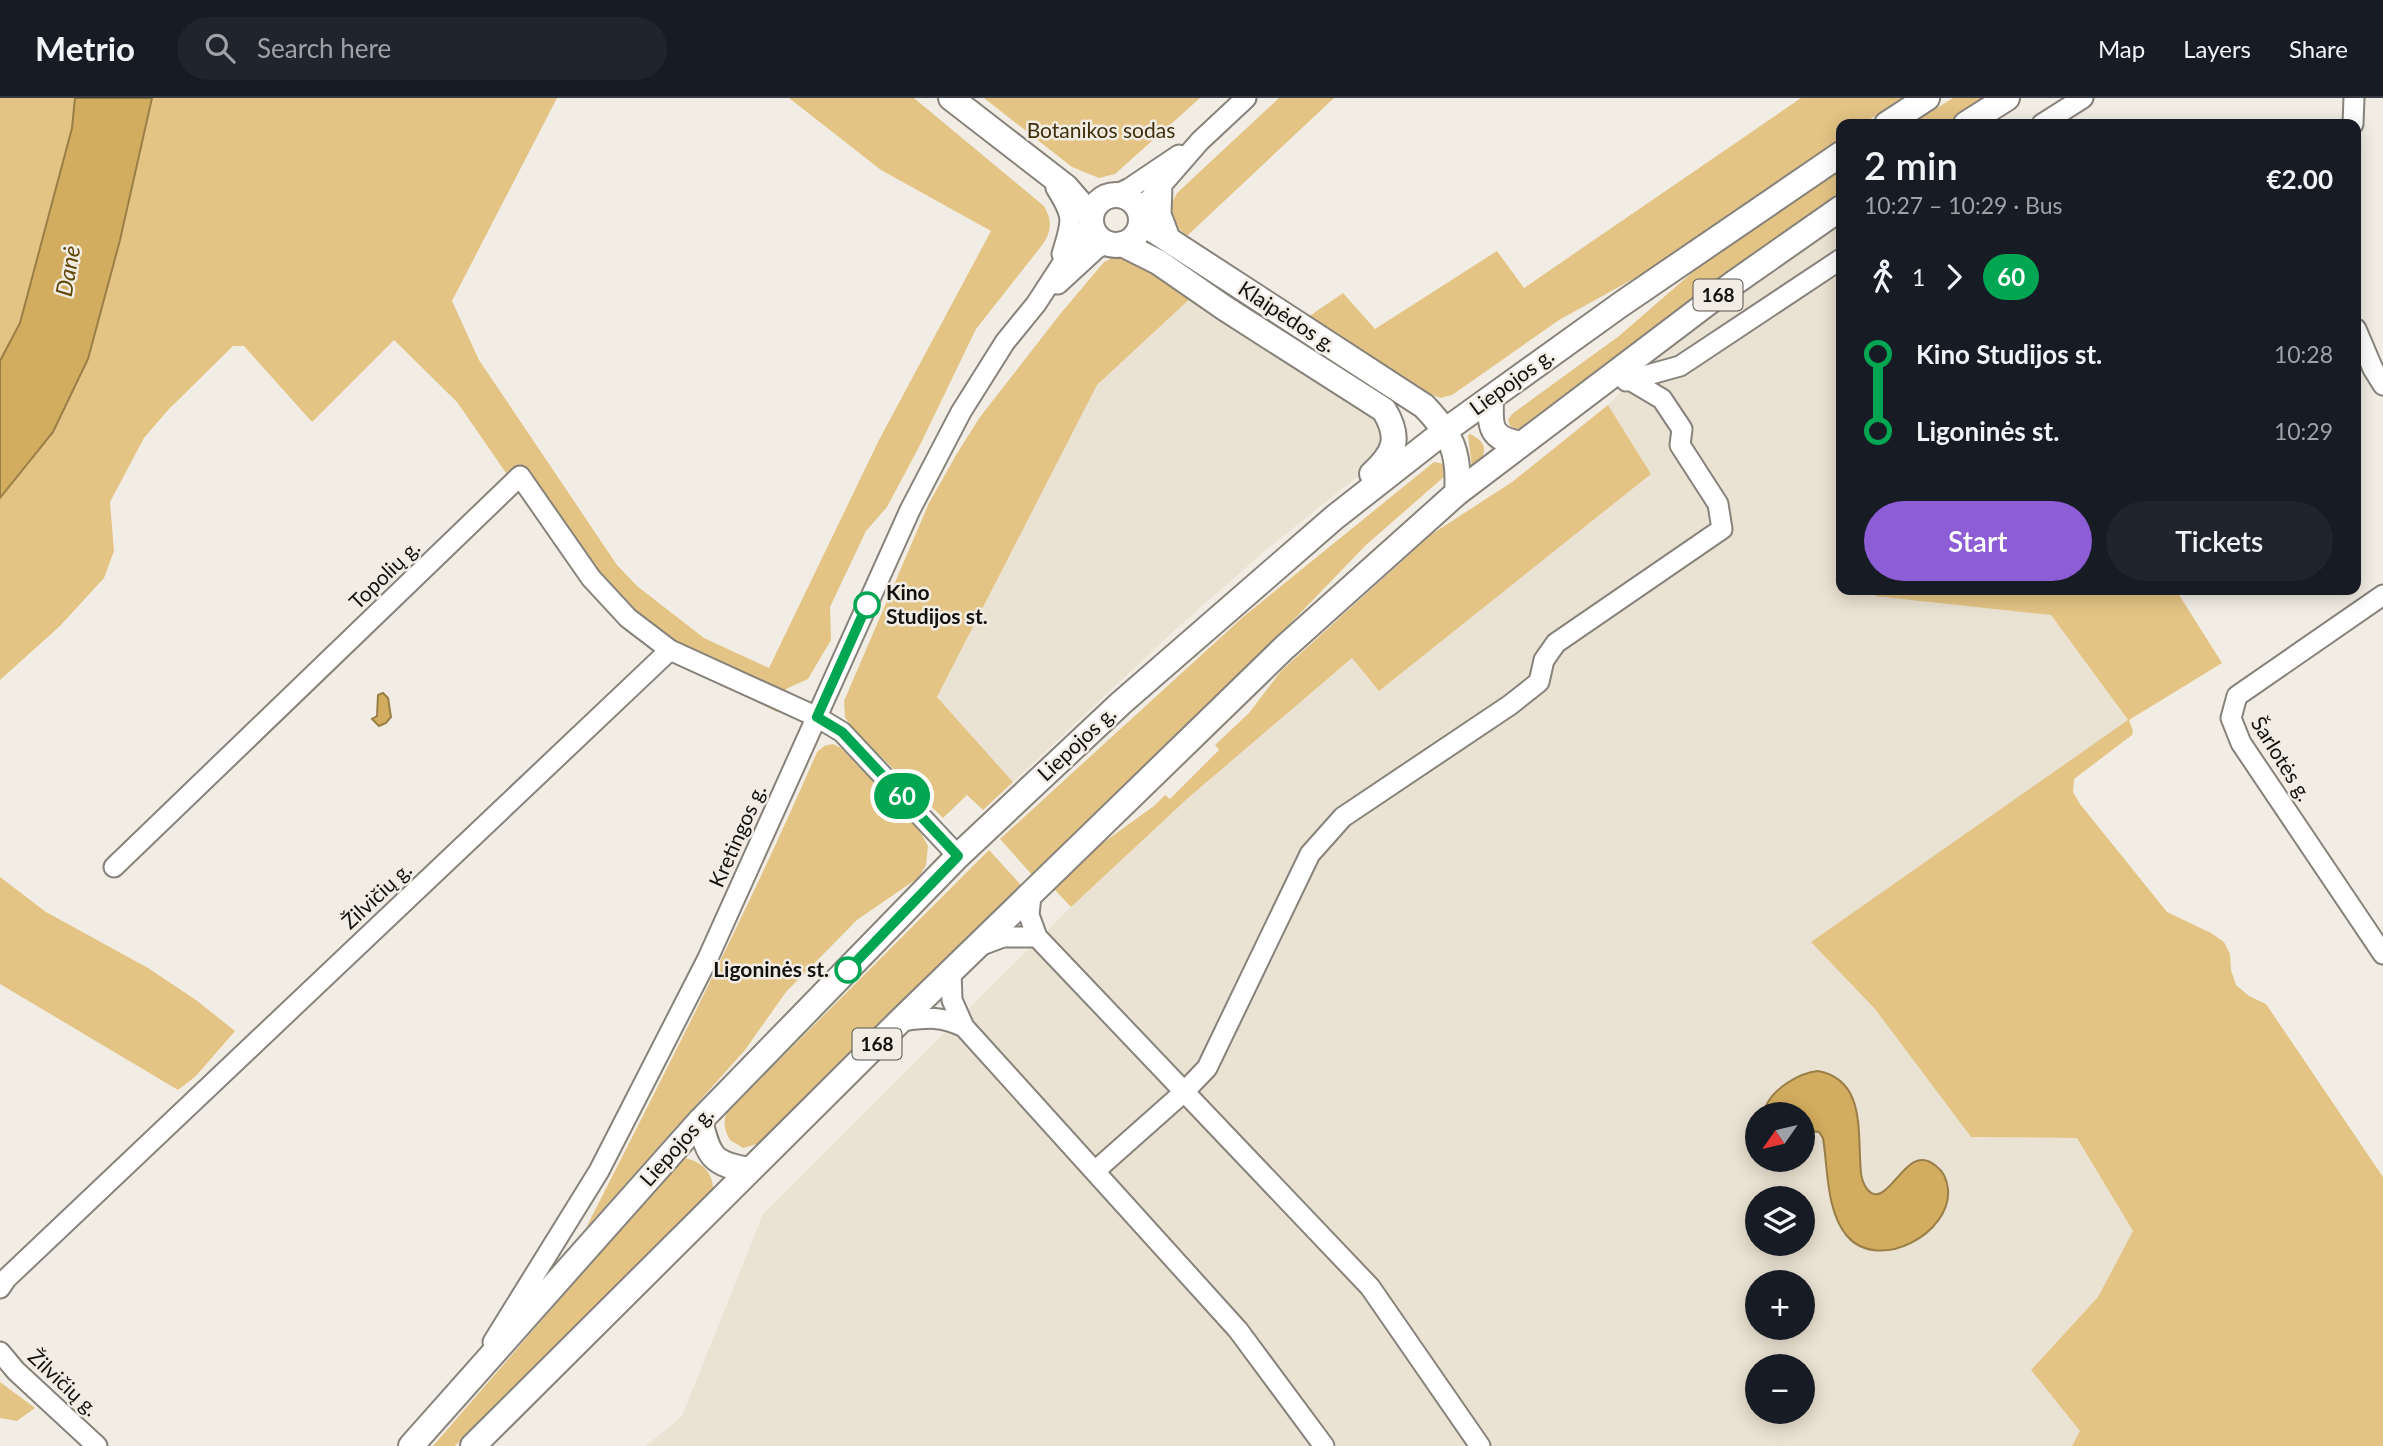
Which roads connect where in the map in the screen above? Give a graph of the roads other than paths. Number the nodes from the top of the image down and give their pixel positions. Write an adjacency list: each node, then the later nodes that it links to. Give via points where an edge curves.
1 (951, 98): 13 (main road)
2 (1246, 98): 11 (street)
3 (1927, 98): 7 (main road)
4 (2007, 98): 8 (main road)
5 (2083, 98): 9 (street)
6 (2354, 98): 10 (street)
7 (1894, 119)
8 (1974, 119)
9 (2050, 119)
10 (2353, 119)
11 (1200, 141): 14 (street); 16 (street)
12 (1836, 157): 27 (main road, Liepojos g. / 168)
13 (1045, 170): 15 (main road); 23 (street, via 1070,211)
14 (1162, 185): 18 (street); 20 (street, via 1161,215)
15 (1066, 187): 16 (main road); 19 (main road)
16 (1111, 196): 18 (main road, via 1127,198); 19 (main road, via 1096,204)
17 (1836, 212): 30 (main road, 168)
18 (1140, 217): 20 (main road, Klaipėdos g.); 21 (main road, via 1138,232 1131,240)
19 (1091, 220): 21 (main road, via 1096,236); 23 (street, Kretingos g.)
20 (1172, 243): 33 (main road, Klaipėdos g.)
21 (1114, 244): 24 (street, Kretingos g., via 1096,249); 37 (main road, via 1158,262 1384,410 1394,433 1393,448)
22 (1836, 262): 26 (street)
23 (1057, 272): 24 (street, Kretingos g.)
24 (1037, 304): 40 (street, Kretingos g., via 1005,342 955,423 910,510)
25 (2361, 342): 29 (street)
26 (1681, 366): 28 (street); 32 (street)
27 (1522, 375): 31 (main road, Liepojos g. / 168); 33 (main road, via 1496,378 1447,407)
28 (1630, 380): 30 (street); 32 (street)
29 (2383, 385)
30 (1598, 386): 35 (main road, 168)
31 (1491, 398): 34 (main road, Liepojos g. / 168); 35 (main road, via 1494,432 1504,441)
32 (1662, 399): 50 (street, via 1682,429 1680,445 1718,504 1722,529 1556,643 1544,660 1539,682 1510,705 1343,817 1310,854 1207,1068)
33 (1424, 406): 34 (main road, Klaipėdos g.)
34 (1446, 430): 36 (main road, via 1457,458); 37 (main road, Liepojos g. / 168)
35 (1521, 444): 36 (main road, 168)
36 (1457, 493): 43 (main road, 168, via 1285,647)
37 (1358, 499): 41 (main road, Liepojos g. / 168, via 1201,631)
38 (2383, 595): 46 (street, Šarlotės g., via 2237,696 2231,718 2246,751)
39 (670, 650): 40 (street); 42 (street, Topolių g., via 628,618 591,578 520,476); 54 (street, Žilvičių g.)
40 (817, 717): 41 (street, via 842,732); 56 (street, Kretingos g., via 708,958 599,1171)
41 (958, 856): 51 (main road, Liepojos g. / 168)
42 (114, 867)
43 (1031, 895): 44 (street, via 1029,915); 45 (main road, 168)
44 (1037, 937): 45 (street, via 1003,937); 50 (street)
45 (978, 946): 47 (main road, 168)
46 (2383, 954)
47 (951, 972): 48 (main road, 168); 49 (street, via 952,1000)
48 (900, 1021): 49 (street, via 936,1017); 52 (main road, 168)
49 (964, 1027): 53 (street)
50 (1184, 1092): 53 (street); 61 (street, via 1370,1286)
51 (700, 1121): 52 (main road, via 711,1155 726,1166); 56 (main road, Liepojos g. / 168)
52 (750, 1170): 59 (main road, 168)
53 (1095, 1171): 60 (street, via 1238,1330)
54 (0, 1288)
55 (0, 1352): 57 (street, Žilvičių g.)
56 (468, 1381): 58 (main road, Liepojos g. / 168)
57 (97, 1446)
58 (411, 1446)
59 (473, 1446)
60 (1324, 1446)
61 (1480, 1446)

